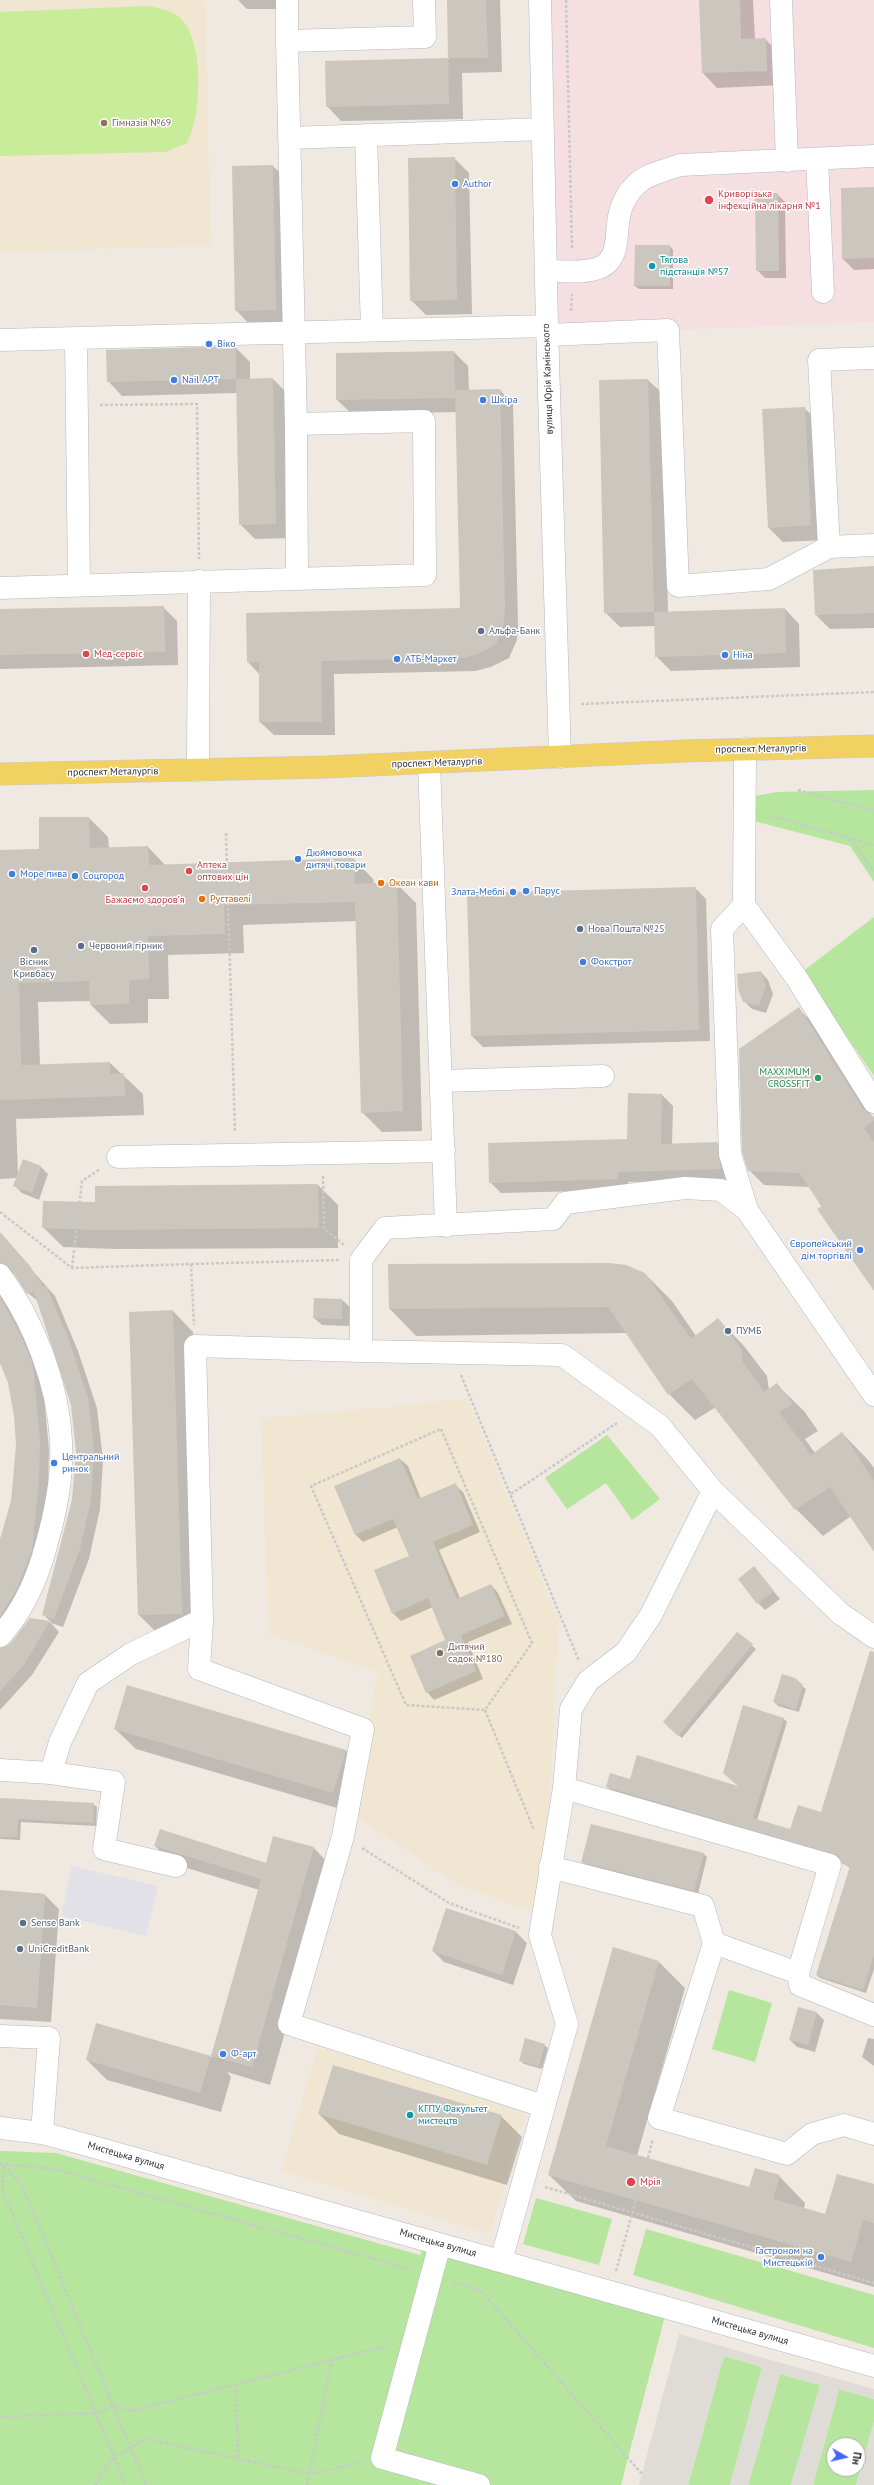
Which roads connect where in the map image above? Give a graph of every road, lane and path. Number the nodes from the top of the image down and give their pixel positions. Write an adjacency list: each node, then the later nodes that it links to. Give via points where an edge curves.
1 (287, 0): 6 (street)
2 (424, 0): 6 (street, via 425,37)
3 (540, 0): 7 (street, вулиця Юрія Камінського)
4 (566, 0): 13 (path)
5 (781, 0): 12 (street)
6 (287, 41): 9 (street)
7 (543, 129): 8 (street); 14 (street, вулиця Юрія Камінського)
8 (366, 135): 9 (street); 16 (street)
9 (289, 138): 18 (street)
10 (874, 156): 11 (street)
11 (817, 159): 12 (street); 15 (street)
12 (787, 161): 13 (street, via 680,165 638,182 622,206 618,242 611,260 601,267)
13 (572, 270): 14 (street); 19 (path)
14 (546, 271): 17 (street, вулиця Юрія Камінського)
15 (823, 292)
16 (372, 330): 17 (street); 18 (street)
17 (547, 330): 19 (street); 32 (street, вулиця Юрія Камінського)
18 (294, 333): 20 (street); 24 (street)
19 (571, 334): 26 (street, via 668,330 678,586 769,579)
20 (76, 339): 21 (street); 23 (street)
21 (0, 340)
22 (874, 358): 26 (street, via 819,360)
23 (77, 406): 28 (path, via 197,404); 29 (street)
24 (296, 424): 27 (street); 27 (street, via 424,422 425,575)
25 (874, 545): 26 (street)
26 (829, 547)
27 (297, 579): 28 (street)
28 (199, 582): 29 (street); 37 (street)
29 (79, 584): 30 (street)
30 (0, 588)
31 (874, 692): 32 (path)
32 (557, 704): 35 (street, вулиця Юрія Камінського)
33 (874, 746): 34 (main road, проспект Металургів)
34 (745, 749): 35 (main road, проспект Металургів); 40 (street)
35 (560, 757): 36 (main road, проспект Металургів)
36 (429, 763): 37 (main road, проспект Металургів); 48 (street)
37 (198, 770): 38 (main road, проспект Металургів)
38 (0, 774)
39 (798, 790): 41 (path)
40 (744, 808): 43 (path); 46 (street)
41 (874, 811)
42 (226, 833): 52 (path)
43 (850, 838): 44 (path); 45 (path)
44 (874, 845)
45 (874, 872)
46 (744, 905): 49 (street, via 796,977); 54 (street, via 722,930 730,1154)
47 (604, 1076): 48 (street)
48 (441, 1081): 50 (street)
49 (874, 1102)
50 (444, 1151): 51 (street); 56 (street)
51 (323, 1153): 52 (street); 57 (path, via 324,1228)
52 (236, 1155): 53 (street)
53 (118, 1157): 59 (path, via 82,1181)
54 (747, 1210): 56 (street, via 721,1190 685,1188 565,1203 553,1220); 64 (street)
55 (0, 1212): 59 (path)
56 (446, 1226): 57 (street, via 385,1228)
57 (361, 1260): 58 (path); 62 (street)
58 (191, 1264): 59 (path); 61 (path)
59 (72, 1268)
60 (0, 1275): 69 (street, via 29,1323 42,1357 55,1398 61,1441 61,1477 55,1514 42,1561 30,1593 13,1622)
61 (194, 1346): 62 (street); 68 (street)
62 (361, 1351): 63 (street)
63 (452, 1353): 65 (street, via 562,1355); 67 (path)
64 (874, 1395)
65 (637, 1409): 66 (street, via 660,1426); 67 (path)
66 (713, 1491): 70 (street, via 841,1614); 71 (street, via 647,1621 626,1652)
67 (511, 1494): 71 (path)
68 (202, 1620): 74 (street, via 131,1654 88,1683 60,1742); 77 (street, via 199,1670 363,1729)
69 (0, 1636)
70 (874, 1637)
71 (588, 1681): 75 (street, via 572,1709)
72 (485, 1710): 72 (path, via 532,1643 441,1429 310,1486 406,1705); 76 (path)
73 (0, 1770): 74 (street)
74 (51, 1773): 78 (street, via 114,1782 104,1849)
75 (564, 1788): 79 (street); 82 (street, via 830,1865)
76 (536, 1834)
77 (343, 1836): 80 (path, via 449,1903); 85 (street, via 289,2024)
78 (176, 1866)
79 (550, 1867): 80 (street); 81 (street, via 703,1906)
80 (540, 1935): 85 (street, via 567,2024)
81 (714, 1943): 82 (street); 88 (street, via 660,2118 787,2154 812,2134 844,2125)
82 (798, 1973): 83 (street, via 800,1985)
83 (874, 2015)
84 (0, 2036): 87 (street, via 49,2038)
85 (543, 2106): 90 (street)
86 (0, 2128): 87 (street, Мистецька вулиця)
87 (42, 2133): 93 (street, Мистецька вулиця)
88 (874, 2134)
89 (2, 2164): 95 (path, via 54,2170); 102 (path, via 22,2185); 103 (path, via 2,2189)
90 (524, 2180): 92 (path); 94 (street)
91 (636, 2200): 92 (path)
92 (633, 2212): 96 (path); 97 (path)
93 (440, 2244): 94 (street, Мистецька вулиця); 95 (street)
94 (501, 2261): 97 (street, Мистецька вулиця)
95 (430, 2275): 98 (street); 110 (path, via 480,2290)
96 (874, 2283)
97 (610, 2292): 100 (street, Мистецька вулиця)
98 (410, 2352): 99 (path, via 386,2346); 108 (street)
99 (332, 2359): 101 (path); 109 (path)
100 (874, 2366)
101 (236, 2384): 102 (path, via 132,2411); 107 (path)
102 (113, 2406): 103 (path); 105 (path)
103 (95, 2414): 104 (path); 106 (path)
104 (0, 2417)
105 (131, 2448): 106 (path); 107 (path, via 146,2438); 113 (path)
106 (114, 2457): 111 (path); 112 (path)
107 (238, 2458): 109 (path)
108 (382, 2458): 109 (path); 115 (street)
109 (310, 2474): 114 (path)
110 (642, 2474)
111 (94, 2485)
112 (126, 2485)
113 (146, 2485)
114 (307, 2485)
115 (479, 2485)

